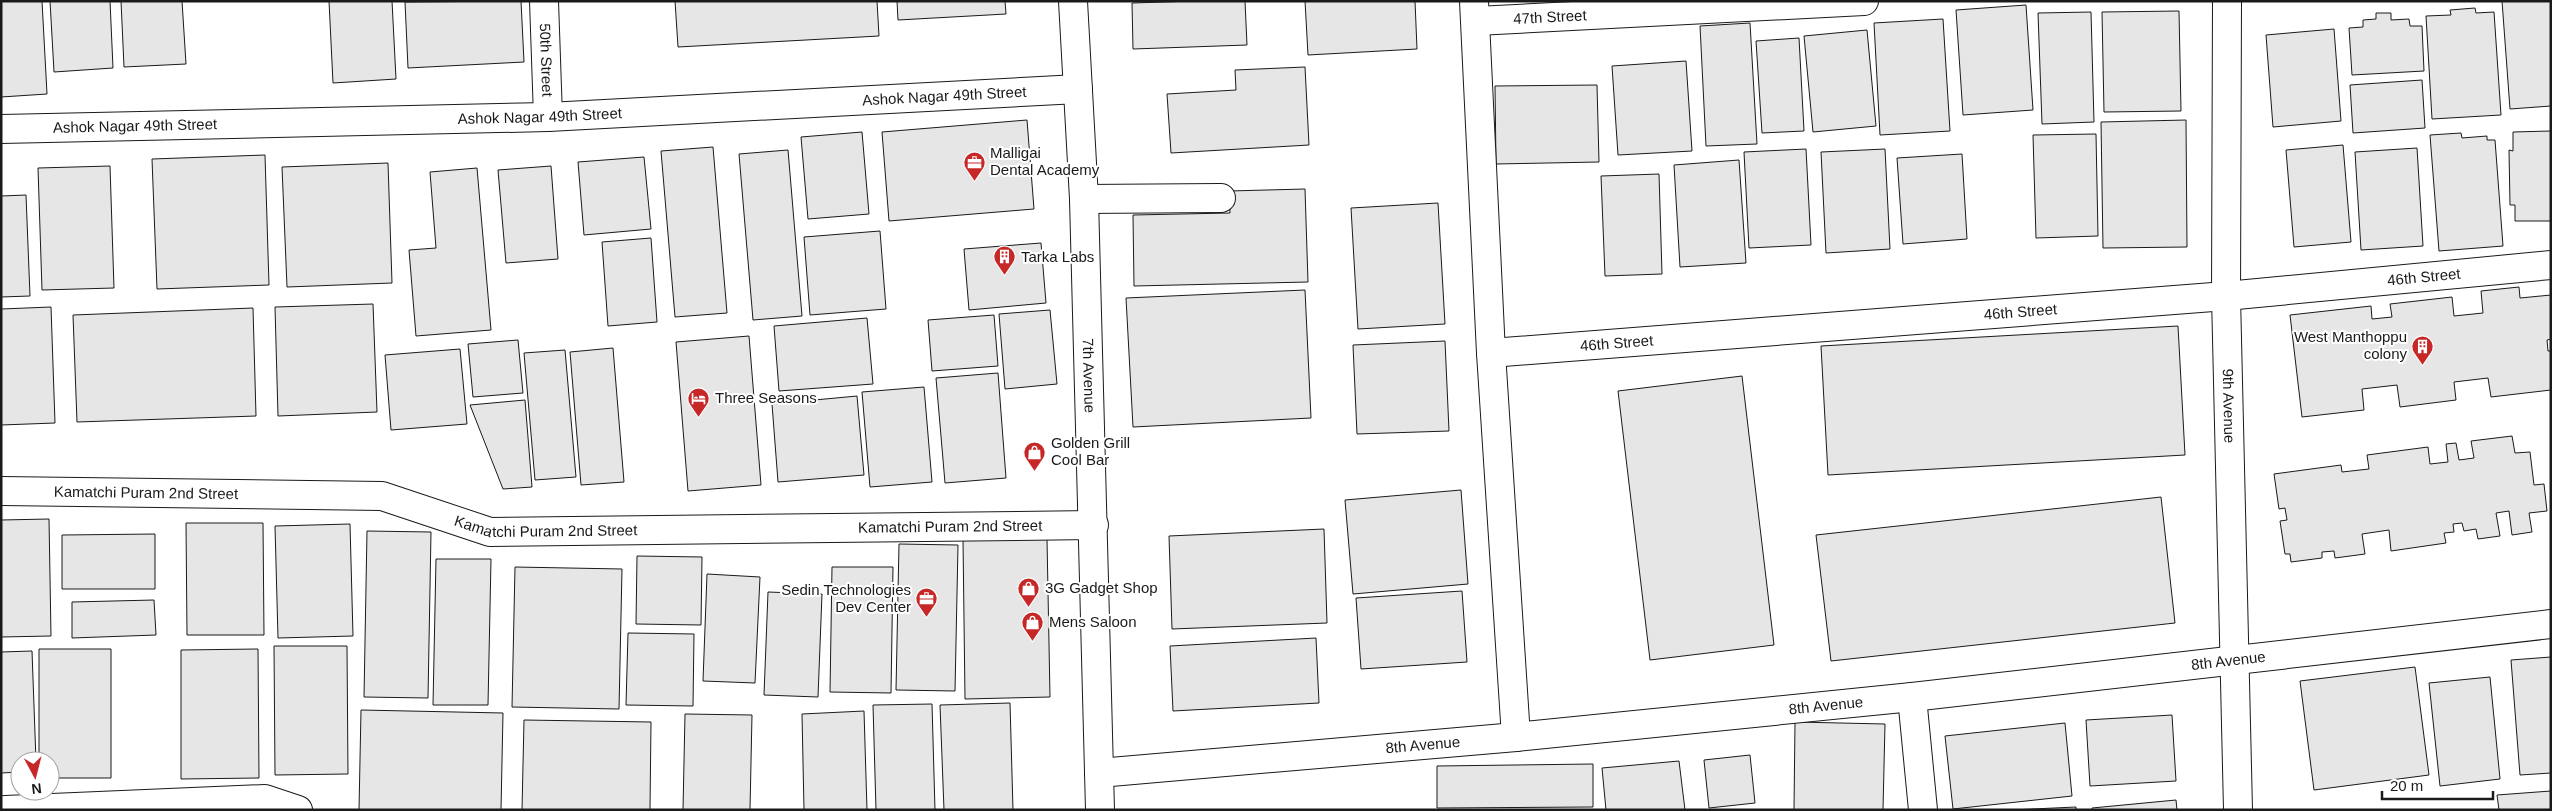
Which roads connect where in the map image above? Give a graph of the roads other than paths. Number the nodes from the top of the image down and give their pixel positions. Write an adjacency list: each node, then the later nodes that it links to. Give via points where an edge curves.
1 (544, 1): 7 (street, 50th Street)
2 (1073, 1): 6 (street, 7th Avenue)
3 (1864, 1): 5 (street, 47th Street)
4 (2227, 1): 12 (street, 9th Avenue)
5 (1475, 11): 13 (street)
6 (1078, 88): 7 (street, Ashok Nagar 49th Street); 9 (street, 7th Avenue)
7 (548, 118): 8 (street, Ashok Nagar 49th Street)
8 (1, 129)
9 (1084, 198): 10 (street); 15 (street, 7th Avenue)
10 (1221, 198)
11 (2551, 265): 12 (street, 46th Street)
12 (2226, 296): 13 (street, 46th Street); 17 (street, 9th Avenue)
13 (1491, 353): 19 (street)
14 (1, 491): 15 (street, Kamatchi Puram 2nd Street, via 382,496 490,532)
15 (1094, 525): 20 (street, 7th Avenue)
16 (2551, 624): 17 (street, 8th Avenue)
17 (2234, 660): 18 (street, 8th Avenue); 25 (street, 9th Avenue)
18 (1912, 697): 19 (street, 8th Avenue); 24 (street)
19 (1516, 737): 20 (street, 8th Avenue)
20 (1100, 774): 23 (street, 7th Avenue)
21 (5, 810): 22 (street, via 265,799)
22 (298, 810)
23 (1100, 810)
24 (1923, 810)
25 (2238, 810)

